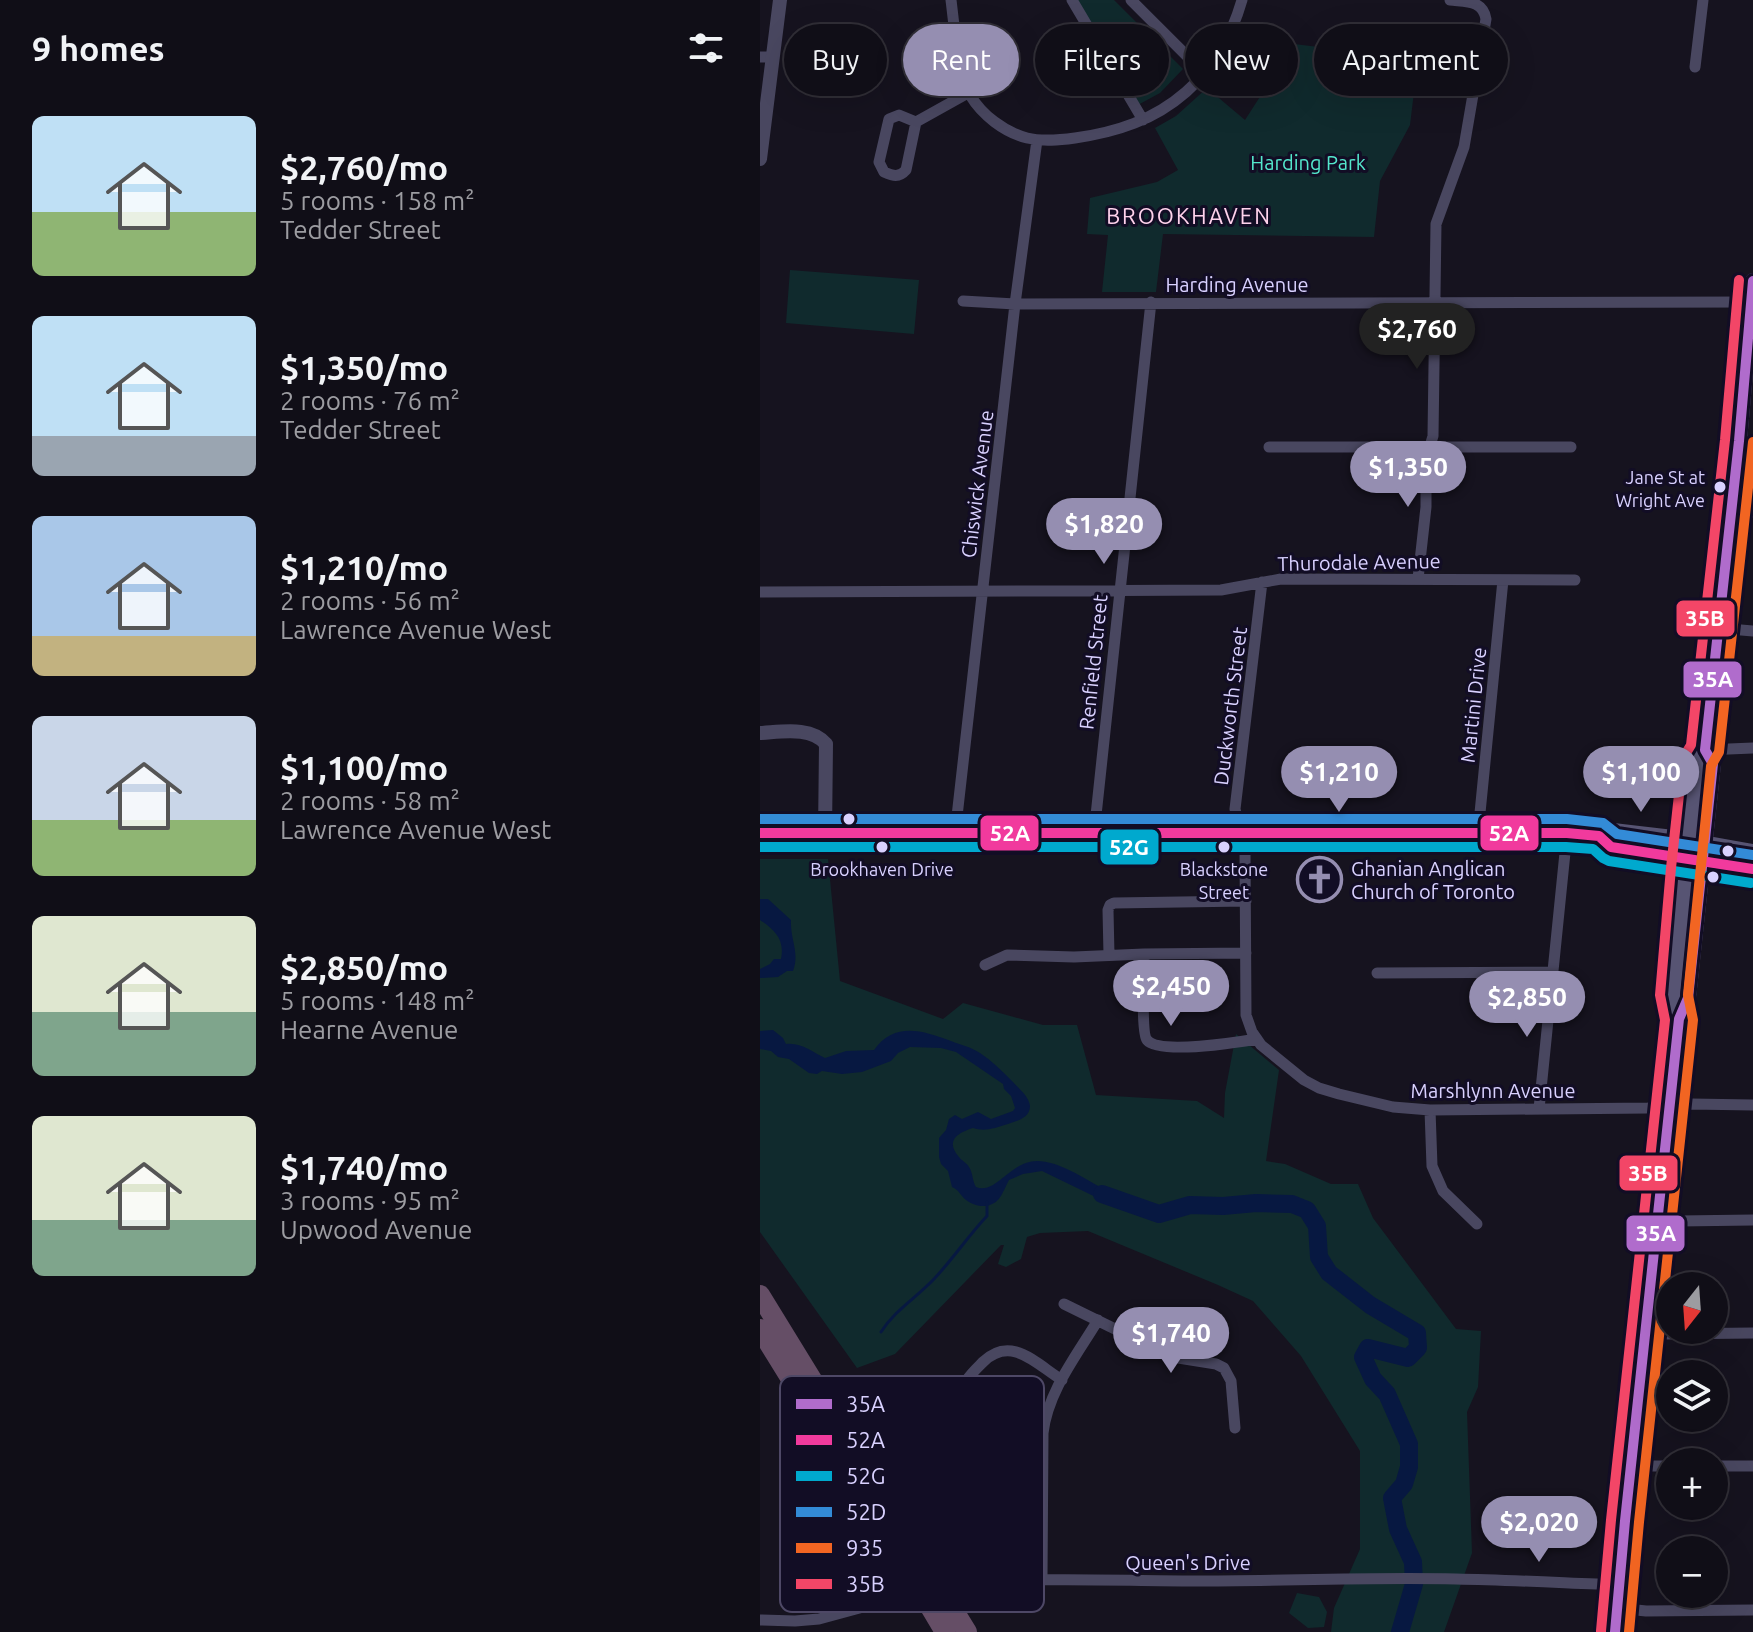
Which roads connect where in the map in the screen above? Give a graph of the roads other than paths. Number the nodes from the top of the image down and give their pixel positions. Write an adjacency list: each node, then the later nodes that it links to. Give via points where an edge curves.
1 (780, 0): 11 (street)
2 (951, 0): 8 (street)
3 (1072, 0): 16 (street)
4 (1131, 0): 10 (street)
5 (1242, 0): 9 (street)
6 (1450, 0): 24 (street, via 1475,2 1486,19 1464,147 1436,224)
7 (1703, 0): 12 (street)
8 (955, 24)
9 (1236, 24)
10 (1185, 54)
11 (766, 57): 19 (street)
12 (1695, 67)
13 (1185, 93): 16 (street)
14 (963, 96): 17 (street)
15 (970, 96): 18 (street, via 998,124)
16 (1143, 120): 18 (street, via 1093,135)
17 (916, 122): 17 (street, via 899,115 889,119 879,162 884,172 893,176 906,170)
18 (1037, 140): 25 (street, Chiswick Avenue)
19 (760, 159)
20 (1753, 281): 23 (main road)
21 (963, 301): 25 (street, Harding Avenue)
22 (1151, 302): 24 (street, Harding Avenue); 25 (street, Harding Avenue); 35 (street, Renfield Street)
23 (1751, 302): 24 (street, Harding Avenue); 29 (main road)
24 (1437, 303): 27 (street)
25 (1015, 304): 36 (street, Chiswick Avenue)
26 (1269, 447): 27 (street)
27 (1429, 447): 28 (street); 31 (street)
28 (1571, 447)
29 (1731, 511): 30 (street); 38 (main road)
30 (1753, 512)
31 (1418, 579): 32 (street, Thurodale Avenue); 34 (street, Thurodale Avenue)
32 (1503, 580): 33 (street, Thurodale Avenue); 44 (street, Martini Drive)
33 (1575, 580)
34 (1262, 582): 35 (street, Thurodale Avenue, via 1221,590); 49 (street, Duckworth Street, via 1235,809)
35 (1118, 590): 36 (street, Thurodale Avenue); 48 (street, Renfield Street)
36 (982, 591): 37 (street, Thurodale Avenue); 47 (street, Chiswick Avenue)
37 (760, 592)
38 (1718, 628): 39 (street); 42 (main road)
39 (1753, 631)
40 (760, 733): 46 (street, via 811,733 826,744)
41 (1753, 748): 42 (street)
42 (1705, 750): 51 (main road, via 1713,764)
43 (760, 833): 46 (main road)
44 (1478, 833): 45 (main road); 49 (main road)
45 (1567, 833): 50 (main road); 60 (street)
46 (825, 834): 47 (main road)
47 (955, 834): 48 (main road)
48 (1094, 834): 49 (main road)
49 (1240, 834): 55 (street)
50 (1599, 836): 51 (main road, via 1613,831); 53 (main road, via 1611,847)
51 (1696, 842): 52 (main road); 53 (main road)
52 (1753, 852)
53 (1694, 860): 54 (main road); 64 (main road, via 1674,996 1679,1019)
54 (1753, 869)
55 (1246, 901): 56 (street); 58 (street, via 1114,903 1108,910)
56 (1246, 953): 57 (street); 62 (street, via 1246,1015)
57 (1144, 954): 58 (street); 62 (street, via 1149,1042 1200,1046)
58 (1109, 955): 59 (street, via 1007,955)
59 (985, 965)
60 (1552, 972): 61 (street); 65 (street)
61 (1377, 973)
62 (1257, 1039): 66 (street, Marshlynn Avenue, via 1319,1088 1393,1107)
63 (1753, 1105): 64 (street, Marshlynn Avenue)
64 (1669, 1107): 65 (street, Marshlynn Avenue); 67 (main road)
65 (1539, 1109): 66 (street, Marshlynn Avenue)
66 (1430, 1110): 69 (street, via 1432,1166 1443,1191)
67 (1658, 1219): 68 (street); 74 (main road)
68 (1753, 1220)
69 (1477, 1224)
70 (760, 1295): 77 (highway)
71 (1064, 1304): 72 (street)
72 (1098, 1320): 79 (street); 80 (street, via 1172,1357 1224,1368 1231,1381)
73 (760, 1329): 76 (highway)
74 (1646, 1331): 75 (street); 82 (main road)
75 (1753, 1333)
76 (789, 1376)
77 (810, 1376)
78 (969, 1376): 79 (street, via 988,1357 1006,1349 1018,1351)
79 (1062, 1380): 81 (street)
80 (1235, 1428)
81 (1044, 1429)
82 (1632, 1466): 83 (street); 87 (main road)
83 (1656, 1466)
84 (1728, 1466): 85 (street)
85 (1753, 1466)
86 (1044, 1579): 87 (street, Queen's Drive, via 1456,1579)
87 (1620, 1585): 88 (main road)
88 (1618, 1608): 89 (street); 96 (main road)
89 (1753, 1610)
90 (847, 1612): 93 (street, Queen's Drive, bridge, via 819,1619)
91 (933, 1612): 94 (highway)
92 (955, 1612): 95 (highway)
93 (760, 1620)
94 (945, 1632)
95 (967, 1632)
96 (1615, 1632)

